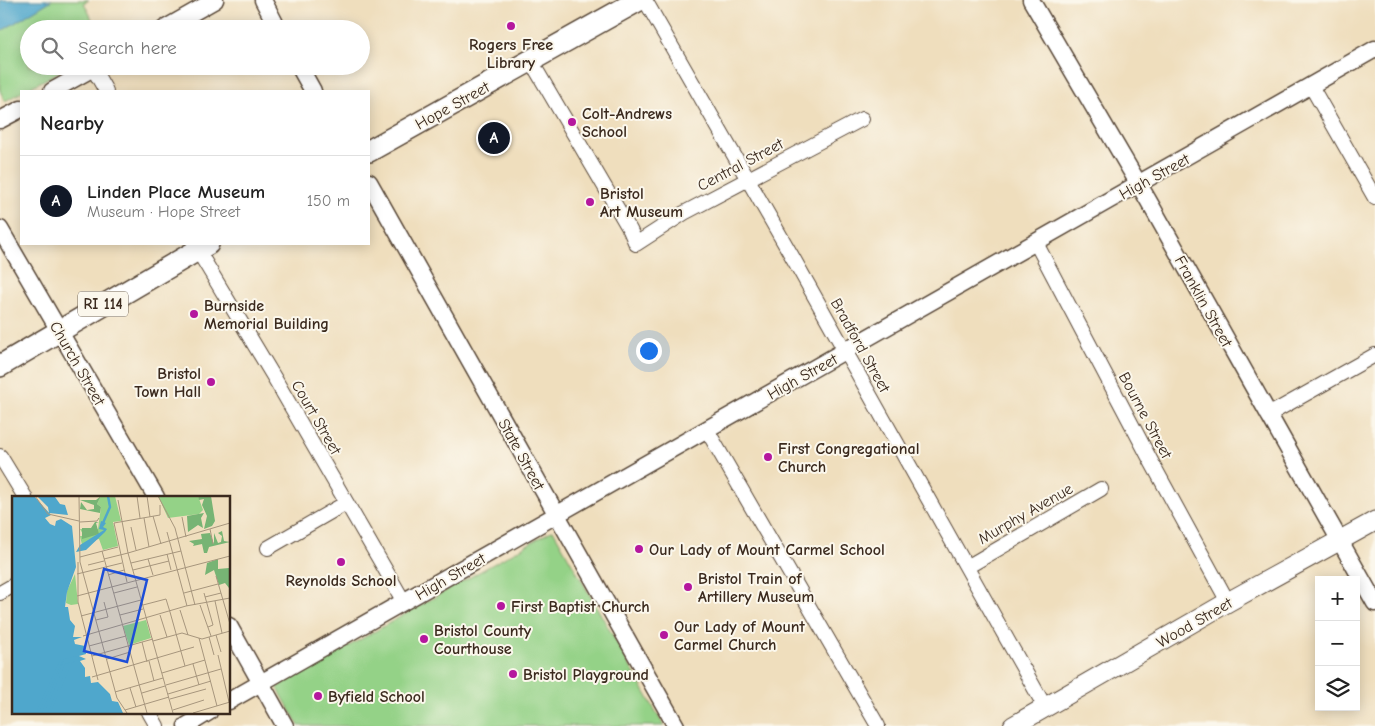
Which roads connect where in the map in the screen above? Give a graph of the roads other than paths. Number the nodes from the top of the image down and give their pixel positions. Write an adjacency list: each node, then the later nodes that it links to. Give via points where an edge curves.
1 (215, 0): 6 (street)
2 (262, 0): 7 (street)
3 (639, 0): 9 (main road, Hope Street)
4 (645, 0): 21 (street, Bradford Street)
5 (1031, 0): 23 (street, Franklin Street)
6 (180, 20)
7 (273, 20)
8 (1375, 49): 13 (street, High Street)
9 (531, 61): 20 (main road, Hope Street); 21 (street, Central Street, via 636,244)
10 (81, 75): 14 (street)
11 (99, 75): 15 (street)
12 (304, 75): 16 (street)
13 (1311, 86): 23 (street, High Street); 24 (street)
14 (54, 90)
15 (106, 90)
16 (312, 90)
17 (20, 109): 19 (street)
18 (862, 119): 21 (street, Central Street)
19 (0, 120)
20 (370, 150)
21 (748, 180): 29 (street, Bradford Street)
22 (370, 184): 39 (street, State Street)
23 (1139, 184): 26 (street, High Street); 32 (street, Franklin Street)
24 (1375, 198)
25 (0, 229): 28 (street, Church Street)
26 (1036, 243): 29 (street, High Street); 47 (street, Bourne Street)
27 (199, 246): 28 (main road, RI 114); 38 (street, Court Street)
28 (60, 331): 31 (main road, RI 114); 37 (street, Church Street)
29 (844, 352): 33 (street, High Street); 43 (street, Bradford Street)
30 (1375, 355): 32 (street)
31 (0, 366)
32 (1268, 415): 41 (street, Franklin Street)
33 (707, 430): 39 (street, High Street); 59 (street)
34 (0, 456): 36 (street)
35 (1100, 489): 43 (street, Murphy Avenue)
36 (24, 496)
37 (155, 496)
38 (346, 503): 42 (street); 46 (street, Court Street)
39 (557, 515): 46 (street, High Street); 58 (street, State Street)
40 (1375, 520): 41 (main road, Wood Street)
41 (1340, 540): 47 (main road, Wood Street); 48 (street, Franklin Street)
42 (268, 548)
43 (967, 567): 52 (street, Bradford Street)
44 (12, 586): 45 (street)
45 (0, 592)
46 (404, 602): 50 (street, High Street)
47 (1228, 602): 52 (main road, Wood Street)
48 (1375, 603)
49 (230, 628): 50 (street)
50 (261, 683): 51 (street, High Street); 57 (street)
51 (230, 700)
52 (1045, 707): 60 (main road, Wood Street)
53 (150, 714): 55 (street)
54 (206, 714): 56 (street)
55 (157, 726)
56 (186, 726)
57 (285, 726)
58 (676, 726)
59 (878, 726)
60 (1013, 726)

